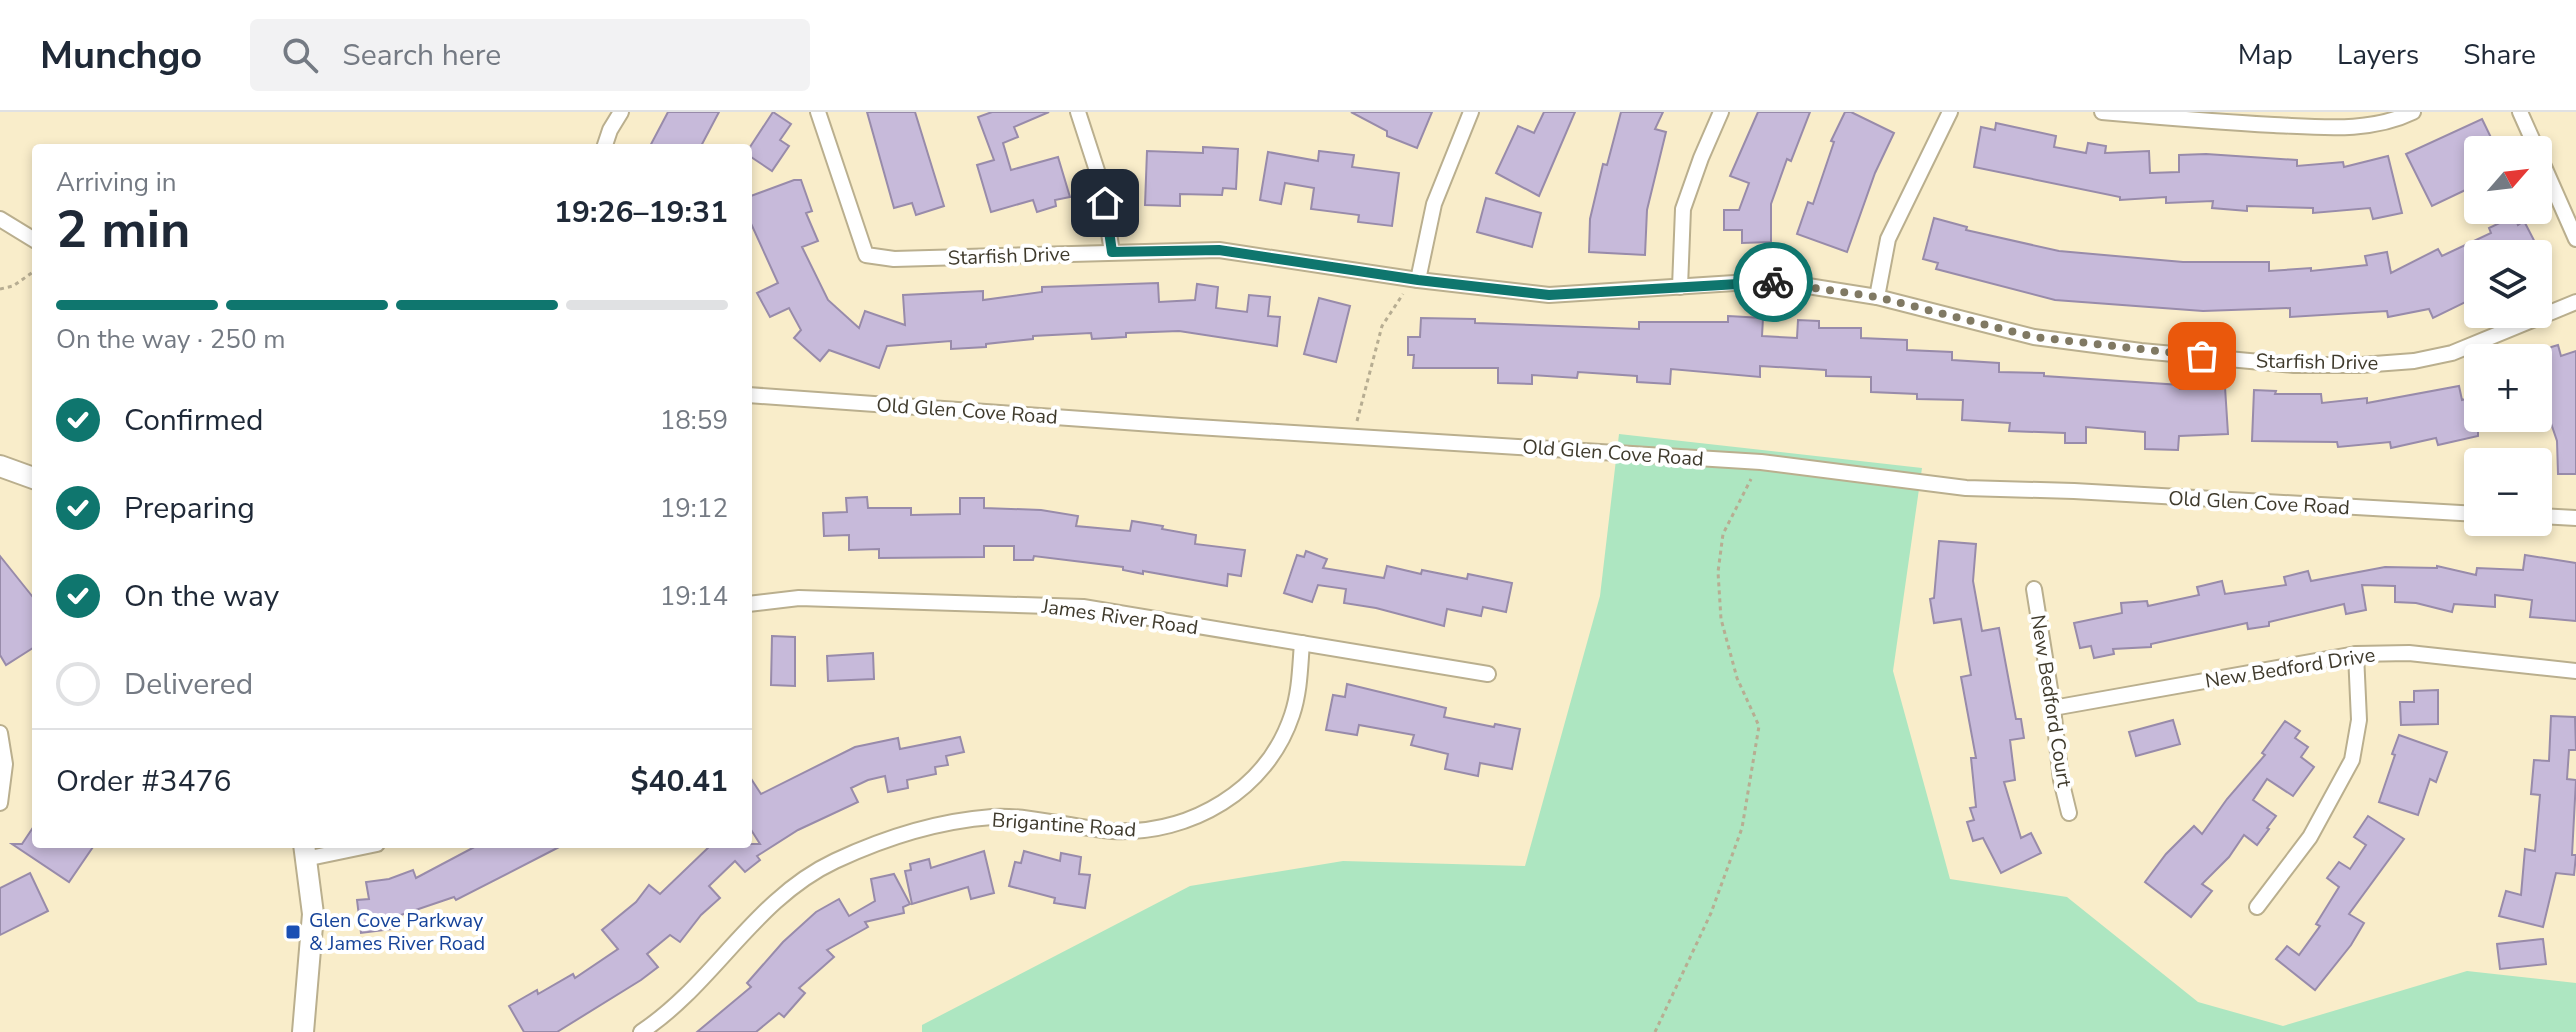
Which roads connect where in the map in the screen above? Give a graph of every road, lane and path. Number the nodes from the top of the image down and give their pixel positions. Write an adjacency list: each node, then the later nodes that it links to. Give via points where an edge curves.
1 (621, 112): 12 (street)
2 (818, 112): 17 (street, Starfish Drive, via 866,255 894,259)
3 (1078, 112): 17 (street, via 1101,183)
4 (1471, 112): 19 (street, via 1434,204)
5 (1721, 112): 20 (street, via 1683,209)
6 (1950, 112): 22 (street, via 1888,239)
7 (2102, 112): 10 (street)
8 (2413, 112): 10 (street, via 2345,128)
9 (2520, 112): 11 (street)
10 (2214, 117)
11 (2530, 136)
12 (605, 144)
13 (2552, 185): 16 (street)
14 (0, 219): 15 (street)
15 (32, 239)
16 (2576, 239)
17 (1112, 252): 19 (street, Starfish Drive, via 1219,250)
18 (32, 273): 21 (path)
19 (1418, 280): 20 (street, Starfish Drive, via 1549,295); 25 (path, via 1400,296 1382,326)
20 (1680, 287): 22 (street, Starfish Drive, via 1789,283)
21 (0, 289)
22 (1877, 297): 23 (street, Starfish Drive, via 2034,337 2141,351 2348,365 2452,353)
23 (2576, 302)
24 (752, 395): 25 (street, Old Glen Cove Road)
25 (1353, 436): 26 (street, Old Glen Cove Road)
26 (1761, 462): 29 (street, Old Glen Cove Road, via 1966,488); 47 (path, via 1723,534 1718,572 1721,619 1737,678 1759,726 1744,816 1711,913)
27 (0, 466): 28 (street)
28 (32, 478)
29 (2464, 513)
30 (2552, 517): 31 (street)
31 (2576, 518)
32 (2034, 589): 38 (street, New Bedford Court)
33 (752, 604): 34 (street, James River Road, via 799,598 1083,607)
34 (1302, 643): 37 (street, James River Road); 46 (street, Brigantine Road, via 1299,685 1280,744 1264,769 1228,799 1202,814 1135,830 991,817 882,841 831,863 764,910 700,980)
35 (2356, 654): 36 (street, New Bedford Drive, via 2409,653); 38 (street, New Bedford Drive); 44 (street, via 2359,720 2352,760 2310,837)
36 (2576, 671)
37 (1488, 674)
38 (2053, 708): 41 (street, New Bedford Court)
39 (0, 733): 40 (street, via 5,764)
40 (0, 803)
41 (2069, 813)
42 (340, 848): 43 (street)
43 (304, 852): 45 (street, via 313,914)
44 (2257, 907)
45 (303, 1032)
46 (641, 1032)
47 (1655, 1032)

